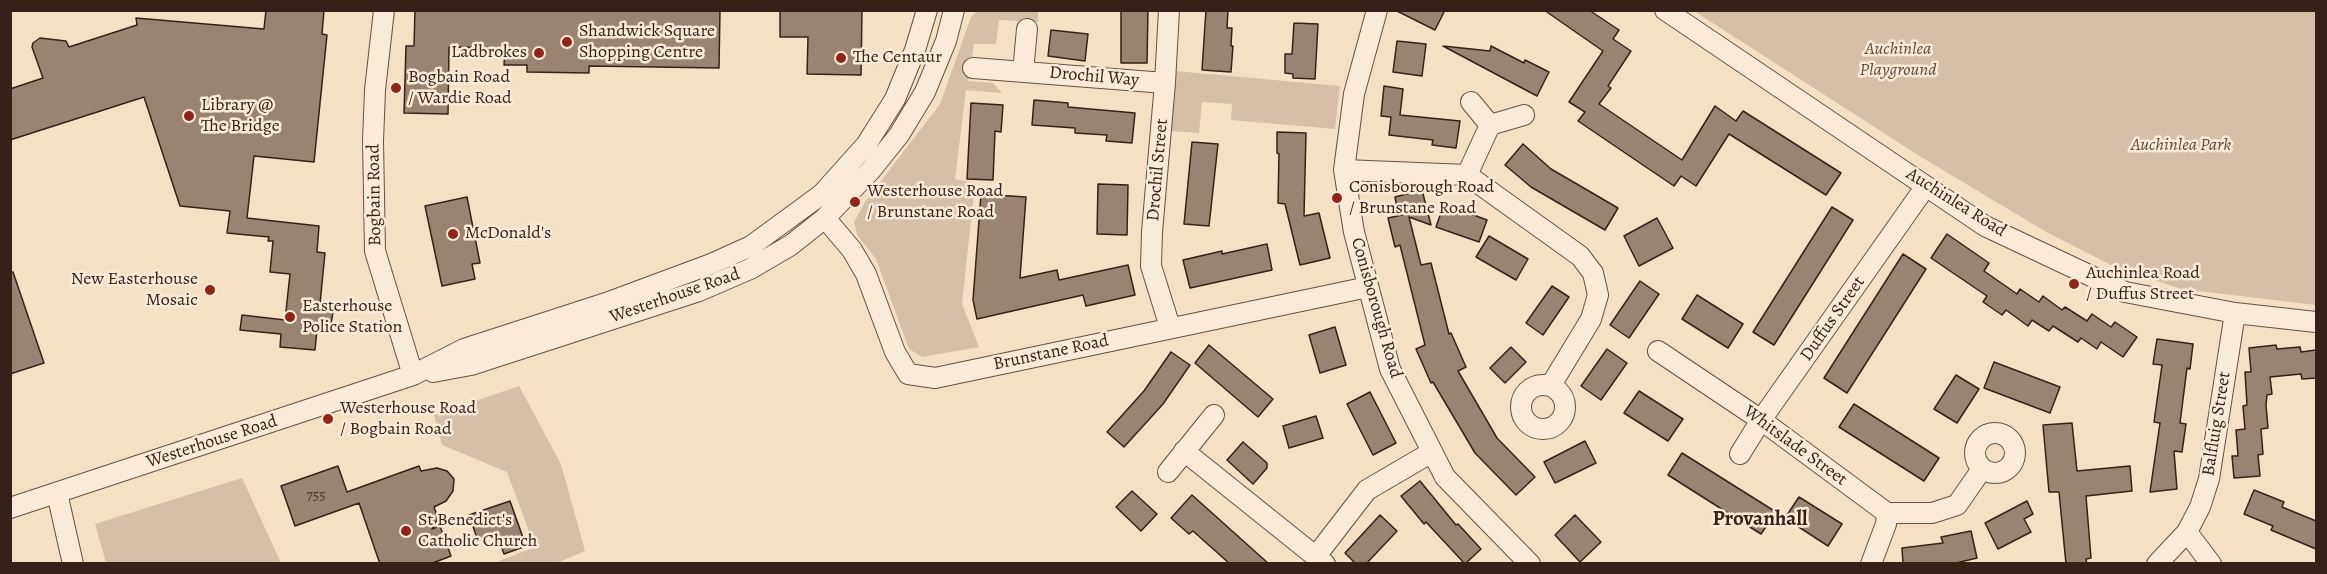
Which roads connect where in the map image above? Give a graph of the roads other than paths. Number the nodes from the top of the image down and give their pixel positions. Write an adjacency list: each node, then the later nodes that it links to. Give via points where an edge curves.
1 (384, 10): 23 (street, Bogbain Road, via 375,90 375,251)
2 (927, 10): 23 (street, Westerhouse Road, via 895,99 866,145 822,194 774,232 711,264 585,311 464,349)
3 (954, 10): 17 (street, Westerhouse Road, via 928,85 899,135)
4 (1169, 10): 10 (street, Drochil Street)
5 (1377, 10): 14 (street, Conisborough Road, via 1354,94)
6 (1665, 10): 16 (street, Auchinlea Road)
7 (1027, 29): 9 (street, Drochil Way)
8 (973, 68): 9 (street, Drochil Way)
9 (1023, 72): 10 (street, Drochil Way)
10 (1166, 83): 21 (street, Drochil Street, via 1151,266)
11 (1471, 102): 13 (street)
12 (1524, 115): 13 (street)
13 (1490, 125): 15 (street)
14 (1344, 170): 15 (street); 18 (street, Conisborough Road)
15 (1467, 175): 24 (street, via 1580,256 1593,273 1598,296 1591,319)
16 (1926, 186): 19 (street, Auchinlea Road, via 1984,226 2125,292); 26 (street, Duffus Street)
17 (825, 219): 21 (street, Brunstane Road, via 852,250 866,274 895,352 908,374 936,378); 23 (street, Westerhouse Road, via 750,269 699,291 471,365)
18 (1368, 287): 21 (street, Brunstane Road); 28 (street, Conisborough Road, via 1390,369)
19 (2235, 313): 20 (street, Auchinlea Road); 35 (street, Balfluig Street, via 2209,479)
20 (2316, 322)
21 (1170, 327)
22 (1658, 351): 26 (street, Whitslade Street)
23 (413, 375): 32 (street, Westerhouse Road)
24 (1551, 385)
25 (1214, 415): 27 (street)
26 (1761, 420): 29 (street, Duffus Street); 34 (street, Whitslade Street)
27 (1184, 451): 31 (street); 36 (street)
28 (1432, 452): 36 (street, via 1367,489); 38 (street, Conisborough Road, via 1445,477)
29 (1740, 454)
30 (1982, 469): 34 (street, via 1957,505 1932,513)
31 (1168, 472)
32 (57, 493): 33 (street, Westerhouse Road); 37 (street)
33 (10, 508)
34 (1887, 513): 39 (street)
35 (2187, 532): 40 (street, Balfluig Street); 41 (street)
36 (1321, 560)
37 (73, 564)
38 (1530, 564)
39 (1871, 564)
40 (2157, 564)
41 (2211, 564)

